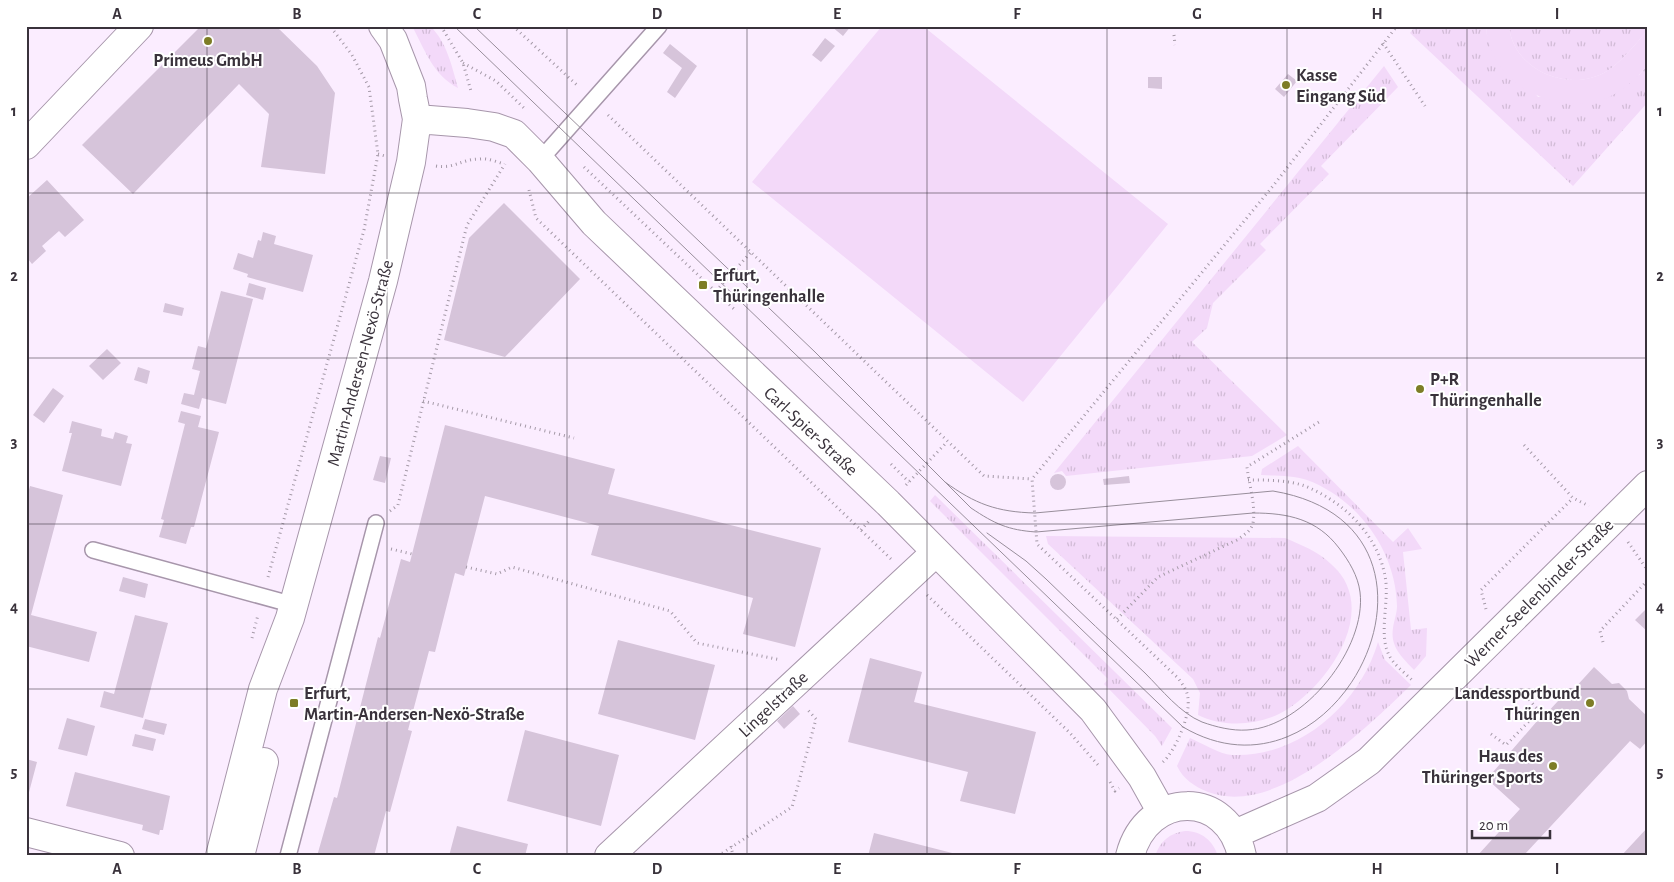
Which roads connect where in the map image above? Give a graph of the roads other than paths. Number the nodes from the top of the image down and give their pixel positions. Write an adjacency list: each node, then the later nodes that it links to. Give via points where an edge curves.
1 (139, 26): 5 (street)
2 (383, 26): 4 (street, via 393,40 410,86)
3 (659, 26): 6 (lane)
4 (417, 119): 6 (street, Carl-Spier-Straße, via 494,127); 11 (street, Martin-Andersen-Nexö-Straße, via 384,281)
5 (34, 137)
6 (548, 151): 10 (street, Carl-Spier-Straße, via 594,224)
7 (1648, 485): 14 (street, Werner-Seelenbinder-Straße, via 1369,761 1342,782)
8 (376, 523): 18 (lane)
9 (93, 550): 11 (lane, via 262,598)
10 (936, 552): 12 (street, Carl-Spier-Straße, via 1093,710 1142,777); 19 (street, Lingelstraße)
11 (292, 611): 16 (street, Martin-Andersen-Nexö-Straße, via 264,689); 17 (street, Martin-Andersen-Nexö-Straße, via 280,699)
12 (1161, 811): 14 (street, via 1189,806 1216,814); 20 (street, via 1134,839)
13 (26, 832): 15 (street)
14 (1238, 845)
15 (120, 856)
16 (220, 856)
17 (240, 856)
18 (288, 856)
19 (609, 856)
20 (1130, 856)

